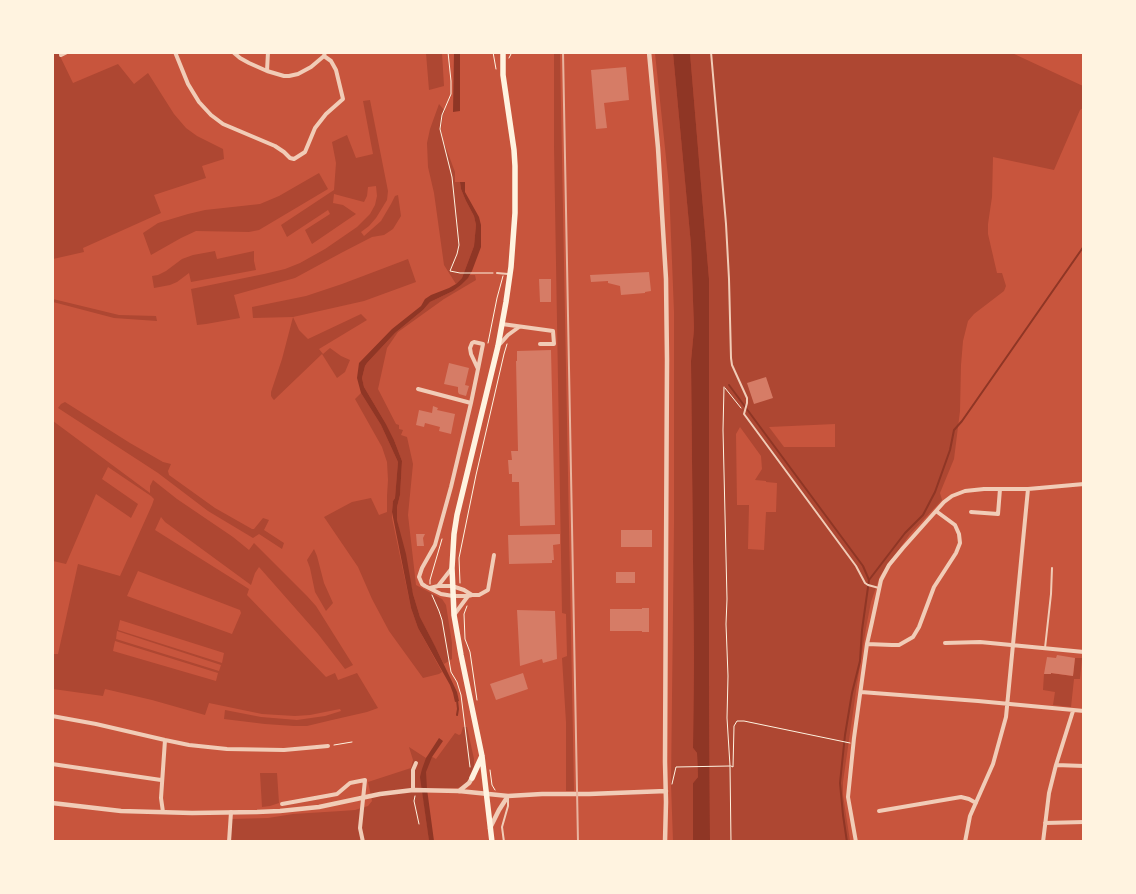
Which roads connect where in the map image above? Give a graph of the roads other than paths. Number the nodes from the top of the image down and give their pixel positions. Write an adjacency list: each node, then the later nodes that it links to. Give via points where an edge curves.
1 (67, 52): 9 (street)
2 (175, 52): 8 (street, via 188,84 211,115 223,124 274,146 290,158 304,152 315,128 343,99 336,70)
3 (233, 52): 10 (street, via 249,64)
4 (268, 52): 10 (street)
5 (649, 52): 56 (street, via 666,279)
6 (711, 52): 31 (lane, via 726,224 732,365 745,393 744,414 862,578)
7 (503, 53): 12 (main road, via 515,166 515,212)
8 (325, 54): 10 (street, via 298,74 284,76)
9 (61, 55)
10 (267, 71)
11 (497, 273): 12 (lane)
12 (507, 274): 13 (main road)
13 (502, 324): 14 (street); 16 (main road)
14 (519, 327): 15 (street, via 552,331 554,344); 16 (street)
15 (540, 344)
16 (498, 346): 26 (main road, via 460,498)
17 (478, 369): 17 (street, via 483,344 474,342 470,348); 19 (street)
18 (418, 388): 19 (street)
19 (471, 403): 30 (street, via 434,545 419,577 422,584)
20 (1084, 484): 22 (street)
21 (1000, 489): 22 (street); 23 (street, via 965,491 952,496); 24 (street, via 998,514)
22 (1028, 489): 37 (street)
23 (936, 511): 31 (street, via 889,565); 36 (street, via 955,525 960,543 934,586 919,627 913,637 899,645)
24 (971, 512)
25 (494, 555): 33 (street, via 488,590)
26 (452, 568): 28 (street); 29 (main road)
27 (1052, 568): 38 (lane)
28 (438, 586): 29 (street); 30 (street)
29 (452, 586): 32 (main road); 33 (street)
30 (430, 588): 32 (street)
31 (876, 588): 36 (street)
32 (453, 596): 33 (street); 34 (main road)
33 (470, 596): 34 (street)
34 (454, 615): 47 (main road)
35 (945, 643): 37 (street)
36 (867, 644): 40 (street)
37 (1013, 645): 38 (street); 41 (street)
38 (1045, 648): 39 (street)
39 (1084, 652)
40 (861, 692): 41 (street); 74 (street, via 848,797)
41 (1007, 703): 42 (street); 61 (street, via 993,764)
42 (1073, 711): 43 (street); 50 (street)
43 (1084, 711)
44 (52, 716): 45 (street)
45 (165, 740): 46 (street, via 227,749 284,750); 53 (street)
46 (328, 746)
47 (482, 756): 52 (main road); 57 (main road)
48 (416, 763): 54 (street)
49 (52, 764): 53 (street)
50 (1056, 765): 51 (street); 67 (street)
51 (1084, 766)
52 (472, 778): 55 (street)
53 (161, 780): 64 (street)
54 (417, 790): 55 (street); 59 (street)
55 (458, 791): 57 (street)
56 (666, 791): 58 (street); 73 (street)
57 (486, 794): 58 (street); 68 (main road)
58 (508, 796): 68 (street); 72 (lane, via 502,826)
59 (364, 798): 62 (street, via 365,780 350,783 337,794); 65 (street, via 293,810); 70 (street, via 360,828)
60 (52, 803): 64 (street, via 121,812)
61 (976, 803): 63 (street, via 961,797); 75 (street, via 970,816)
62 (282, 804)
63 (879, 811)
64 (163, 812): 65 (street)
65 (231, 812): 69 (street)
66 (1084, 822): 67 (street)
67 (1045, 823): 76 (street)
68 (490, 828): 71 (main road)
69 (229, 842)
70 (364, 842)
71 (492, 842)
72 (504, 842)
73 (665, 842)
74 (856, 842)
75 (966, 842)
76 (1043, 842)

